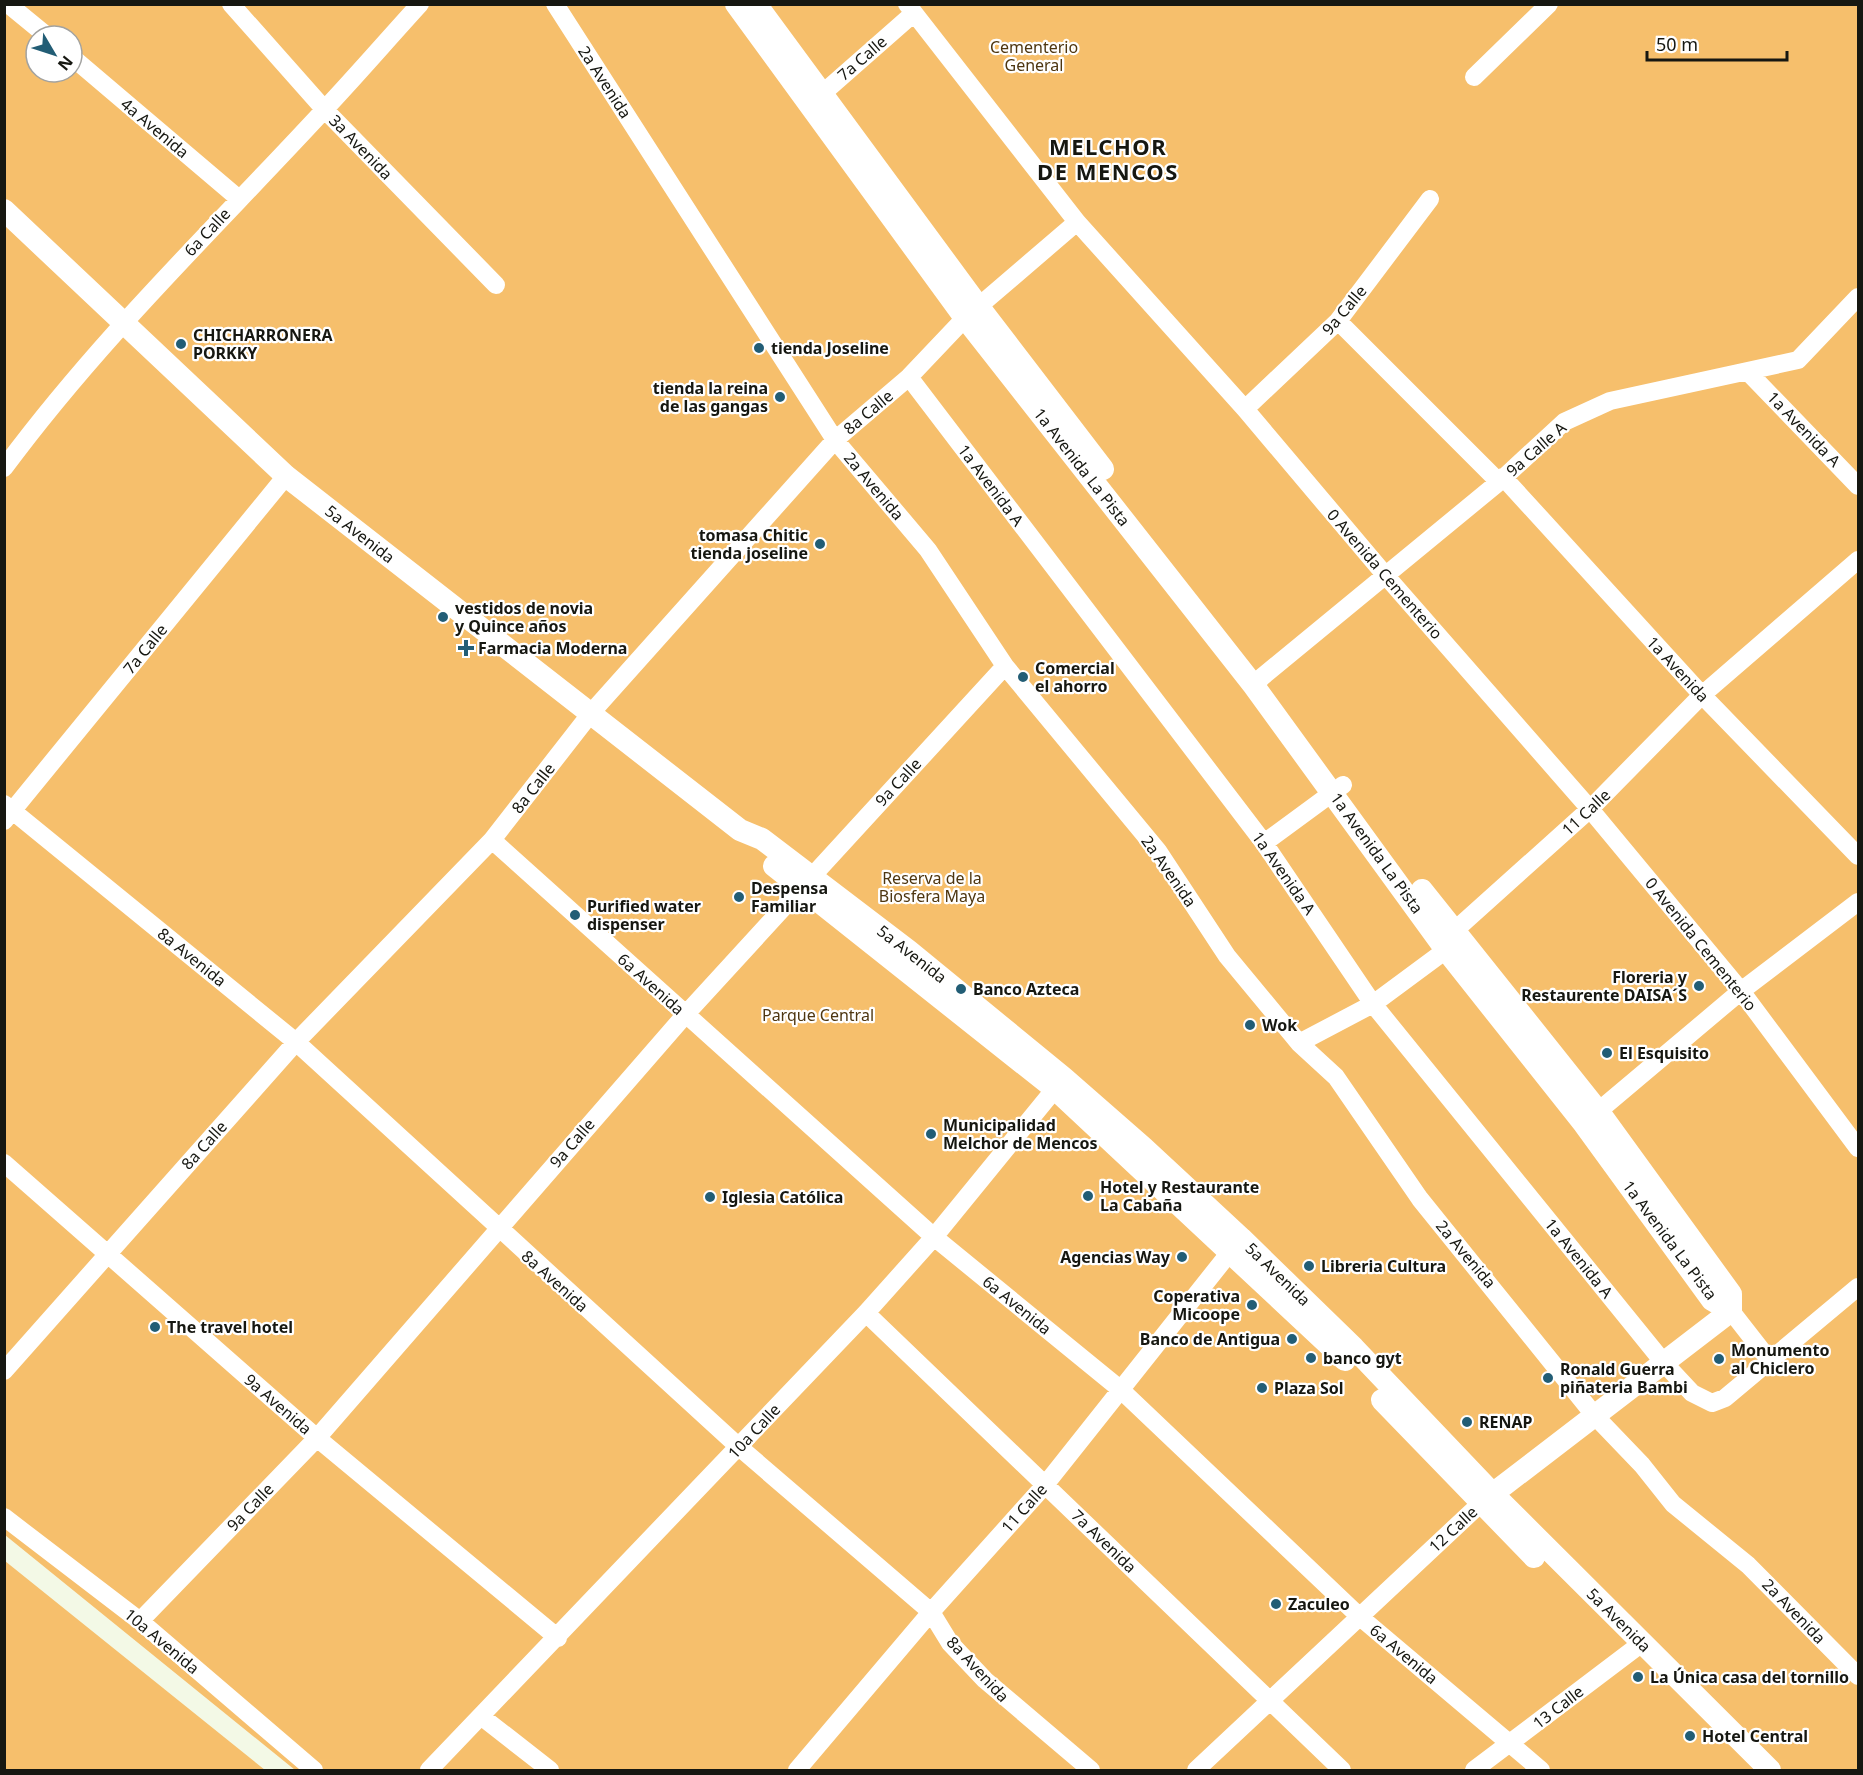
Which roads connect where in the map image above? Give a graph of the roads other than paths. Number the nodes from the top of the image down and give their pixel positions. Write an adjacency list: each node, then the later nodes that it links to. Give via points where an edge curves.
1 (8, 4): 9 (street)
2 (231, 4): 13 (street, 3a Avenida)
3 (420, 4): 13 (street, 6a Calle)
4 (555, 4): 26 (street, 2a Avenida)
5 (736, 4): 12 (street, 1a Avenida La Pista)
6 (756, 4): 12 (street, 1a Avenida La Pista)
7 (1549, 4): 11 (street)
8 (911, 9): 12 (street, 7a Calle); 17 (street, 0 Avenida Cementerio)
9 (32, 24)
10 (84, 67): 14 (street, 4a Avenida)
11 (1474, 77)
12 (815, 97): 20 (street, 1a Avenida La Pista)
13 (325, 110): 14 (street, 6a Calle); 18 (street, 3a Avenida)
14 (238, 198): 21 (street, 6a Calle)
15 (1430, 199): 22 (street, 9a Calle)
16 (4, 210): 21 (street, 5a Avenida)
17 (1077, 222): 20 (street, 8a Calle); 25 (street, 0 Avenida Cementerio)
18 (496, 285)
19 (1858, 297): 23 (street, 9a Calle A, via 1798,360)
20 (972, 313): 24 (street, 8a Calle); 34 (street, 1a Avenida La Pista)
21 (125, 321): 27 (street, 6a Calle, via 42,417); 28 (street, 5a Avenida)
22 (1338, 321): 25 (street, 9a Calle); 29 (street, 1a Avenida)
23 (1749, 373): 29 (street, 9a Calle A, via 1610,401 1564,422); 30 (street, 1a Avenida A)
24 (909, 377): 26 (street, 8a Calle); 41 (street, 1a Avenida A)
25 (1245, 409): 32 (street, 0 Avenida Cementerio)
26 (835, 440): 33 (street, 2a Avenida, via 928,550); 36 (street, 8a Calle)
27 (4, 468)
28 (286, 476): 36 (street, 5a Avenida); 39 (street, 7a Calle)
29 (1501, 480): 32 (street, 9a Calle A); 35 (street, 1a Avenida)
30 (1858, 486)
31 (1858, 560): 35 (street, 11 Calle)
32 (1386, 576): 34 (street, 9a Calle A); 38 (street, 0 Avenida Cementerio)
33 (1005, 666): 43 (street, 9a Calle); 50 (street, 2a Avenida, via 1158,851 1227,956)
34 (1258, 681): 37 (street, 1a Avenida La Pista)
35 (1702, 695): 38 (street, 11 Calle); 42 (street, 1a Avenida)
36 (591, 713): 40 (street, 8a Calle); 43 (street, 5a Avenida, via 740,830 762,839)
37 (1338, 788): 41 (street); 45 (street, 1a Avenida La Pista)
38 (1590, 809): 45 (street, 11 Calle); 46 (street, 0 Avenida Cementerio)
39 (8, 812): 49 (street, 8a Avenida)
40 (492, 840): 48 (street, 6a Avenida); 49 (street, 8a Calle)
41 (1264, 843): 47 (street, 1a Avenida A)
42 (1858, 856)
43 (806, 882): 48 (street, 9a Calle); 51 (street, 5a Avenida)
44 (1858, 902): 46 (street)
45 (1449, 941): 47 (street, 11 Calle); 52 (street, 1a Avenida La Pista)
46 (1741, 992): 52 (street); 53 (street, 0 Avenida Cementerio)
47 (1373, 1004): 50 (street, 11 Calle); 63 (street, 1a Avenida A)
48 (686, 1015): 55 (street, 9a Calle); 56 (street, 6a Avenida)
49 (296, 1042): 55 (street, 8a Avenida); 58 (street, 8a Calle)
50 (1299, 1043): 66 (street, 2a Avenida, via 1336,1077 1420,1199)
51 (1060, 1083): 56 (street, 10a Calle); 57 (street, 5a Avenida)
52 (1591, 1118): 60 (street, 1a Avenida La Pista, via 1712,1300)
53 (1858, 1148)
54 (4, 1163): 58 (street, 9a Avenida)
55 (497, 1229): 67 (street, 9a Calle); 68 (street, 8a Avenida)
56 (934, 1237): 61 (street, 10a Calle); 65 (street, 6a Avenida)
57 (1236, 1245): 65 (street, 11 Calle); 70 (street, 5a Avenida, via 1348,1353)
58 (106, 1255): 64 (street, 8a Calle); 67 (street, 9a Avenida)
59 (1858, 1287): 62 (street)
60 (1731, 1311): 62 (street); 63 (street, 12 Calle)
61 (866, 1313): 68 (street, 10a Calle); 69 (street, 7a Avenida)
62 (1770, 1362): 63 (street, via 1725,1398 1712,1403 1692,1393)
63 (1664, 1363): 66 (street, 12 Calle)
64 (4, 1371)
65 (1120, 1389): 69 (street, 11 Calle); 73 (street, 6a Avenida)
66 (1595, 1416): 70 (street, 12 Calle); 77 (street, 2a Avenida, via 1673,1504 1748,1565)
67 (317, 1438): 74 (street, 9a Calle); 75 (street, 9a Avenida)
68 (739, 1447): 72 (street, 8a Avenida); 75 (street, 10a Calle)
69 (1045, 1485): 72 (street, 11 Calle); 78 (street, 7a Avenida)
70 (1487, 1498): 73 (street, 12 Calle); 76 (street, 5a Avenida)
71 (4, 1517): 74 (street, 10a Avenida)
72 (932, 1612): 85 (street, 11 Calle); 86 (street, 8a Avenida, via 950,1643 985,1680)
73 (1360, 1617): 78 (street, 12 Calle); 81 (street, 6a Avenida)
74 (140, 1621): 82 (street, 10a Avenida)
75 (558, 1638): 79 (street, 10a Calle)
76 (1636, 1647): 80 (street, 5a Avenida); 81 (street, 13 Calle)
77 (1858, 1676)
78 (1271, 1700): 87 (street, 12 Calle); 88 (street, 7a Avenida)
79 (482, 1717): 83 (street, 10a Calle); 84 (street)
80 (1716, 1727): 91 (street, 5a Avenida); 92 (street, 5a Avenida)
81 (1510, 1744): 89 (street, 13 Calle); 90 (street, 6a Avenida)
82 (314, 1770)
83 (429, 1770)
84 (550, 1770)
85 (797, 1770)
86 (1091, 1770)
87 (1196, 1770)
88 (1342, 1770)
89 (1474, 1770)
90 (1541, 1770)
91 (1750, 1770)
92 (1770, 1770)

